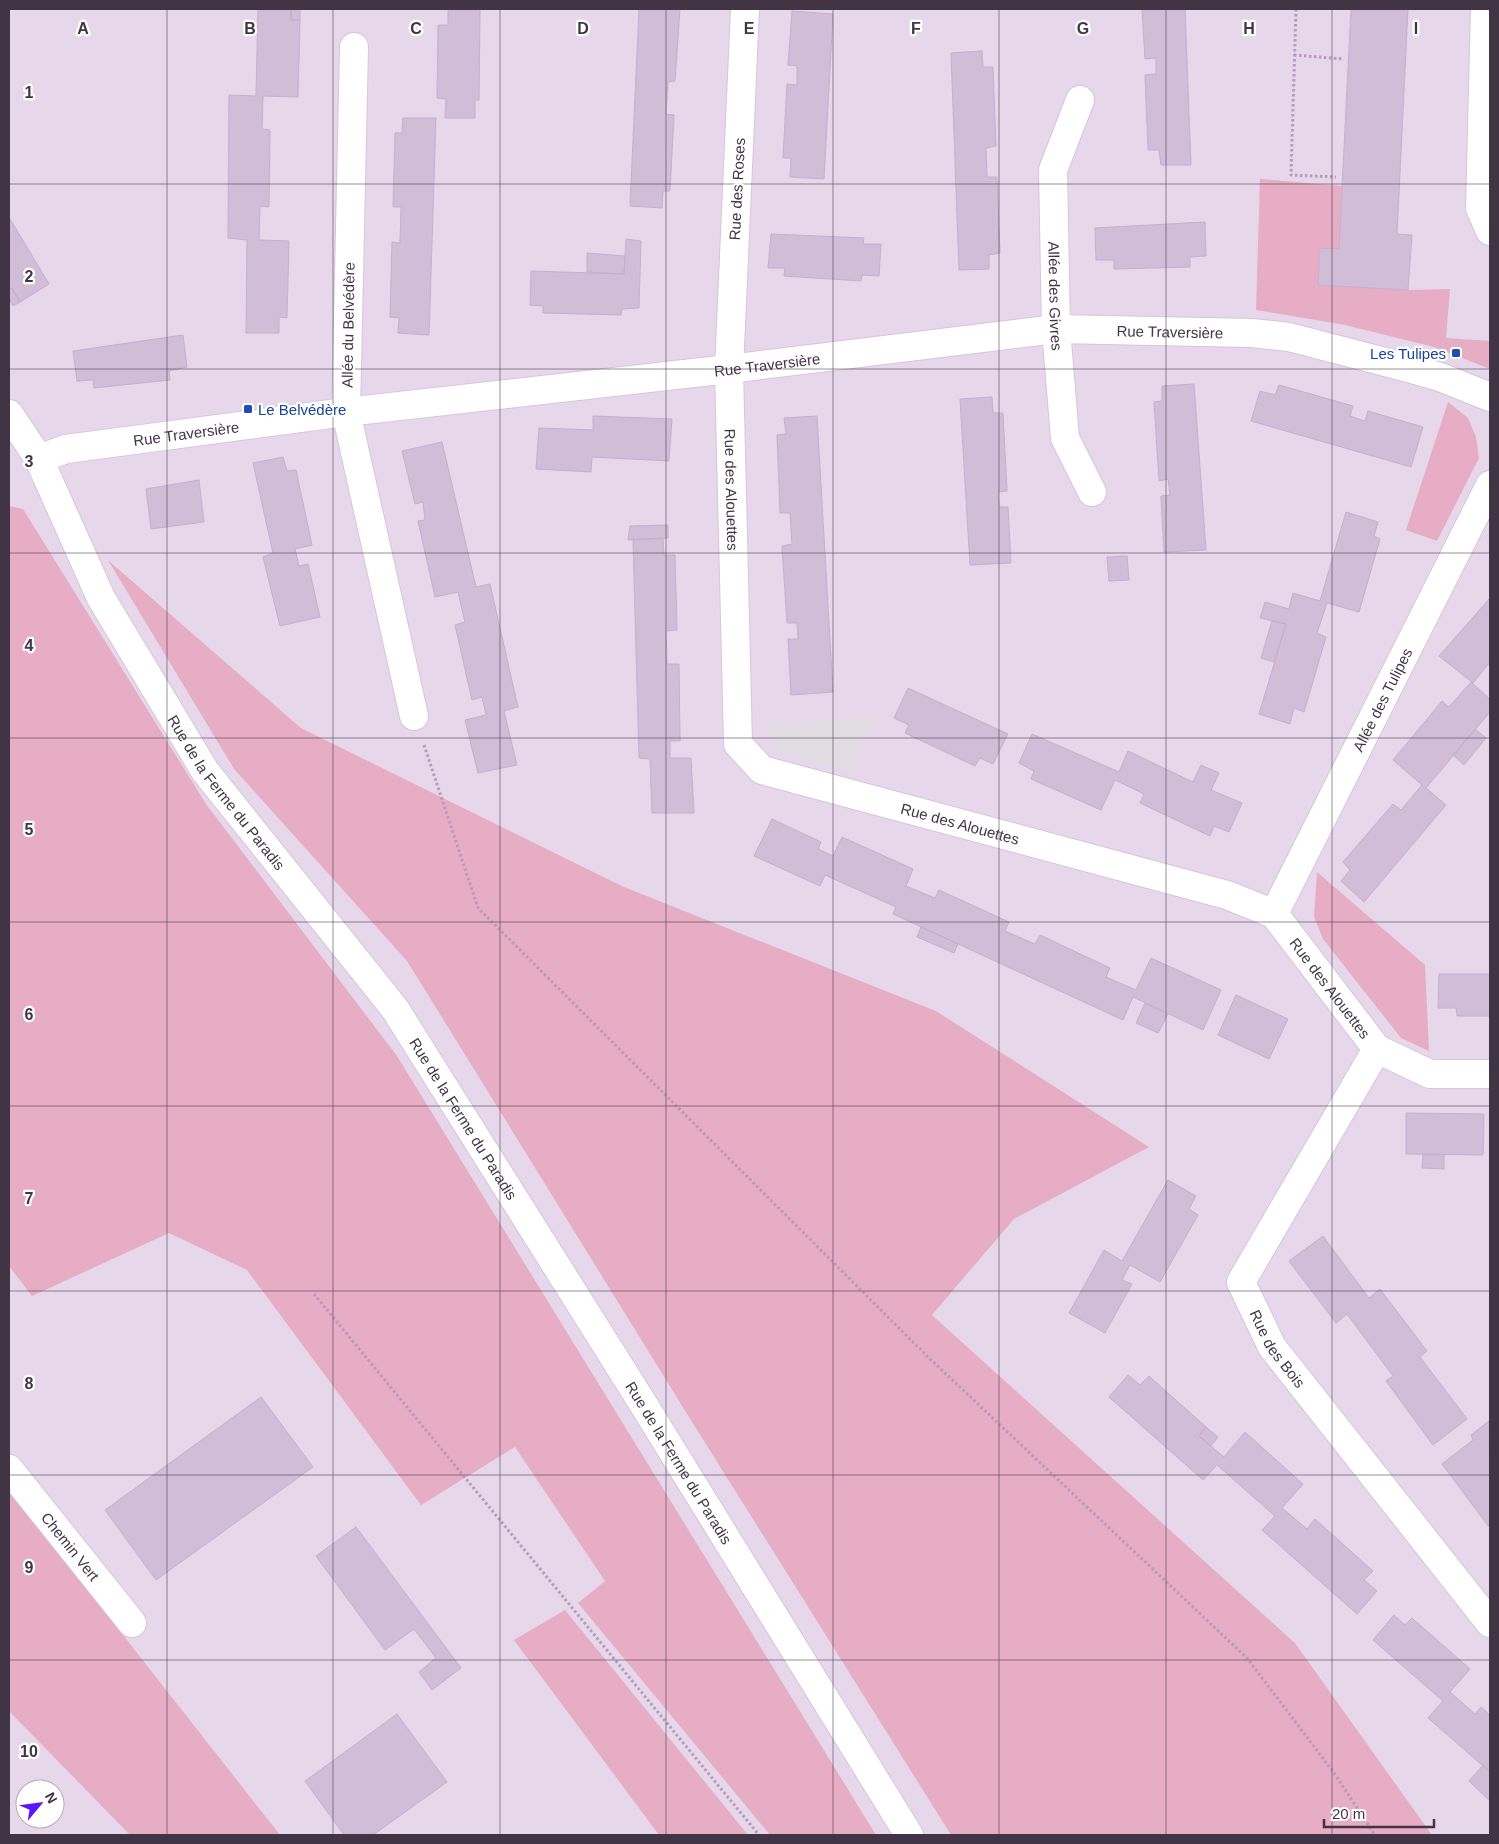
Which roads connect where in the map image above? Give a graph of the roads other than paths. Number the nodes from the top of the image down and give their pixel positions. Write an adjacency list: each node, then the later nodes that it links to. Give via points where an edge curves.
1 (745, 9): 7 (street, Rue des Roses)
2 (1486, 9): 5 (street, via 1480,208)
3 (354, 47): 9 (street, Allée du Belvédère)
4 (1080, 100): 6 (street, Allée des Givres, via 1053,170)
5 (1490, 231)
6 (1056, 329): 7 (street, Rue Traversière); 8 (street, Rue Traversière, via 1252,333 1289,337 1440,377); 13 (street, Allée des Givres, via 1066,438)
7 (729, 369): 9 (street, Rue Traversière); 15 (street, Rue des Alouettes, via 738,744 762,770 1227,895)
8 (1490, 397)
9 (346, 412): 11 (street, Rue Traversière, via 66,449); 14 (street, Allée du Belvédère)
10 (9, 414): 11 (street, Rue de la Ferme du Paradis)
11 (39, 459): 21 (street, Rue de la Ferme du Paradis, via 101,598 205,771 395,1009)
12 (1490, 486): 15 (street, Allée des Tulipes)
13 (1092, 492)
14 (414, 716)
15 (1274, 914): 16 (street, Rue des Alouettes)
16 (1376, 1049): 17 (street, Rue des Alouettes, via 1430,1074); 19 (street, Rue des Bois, via 1240,1282 1272,1348)
17 (1490, 1074)
18 (9, 1469): 20 (street, Chemin Vert)
19 (1490, 1622)
20 (132, 1623)
21 (909, 1835)

